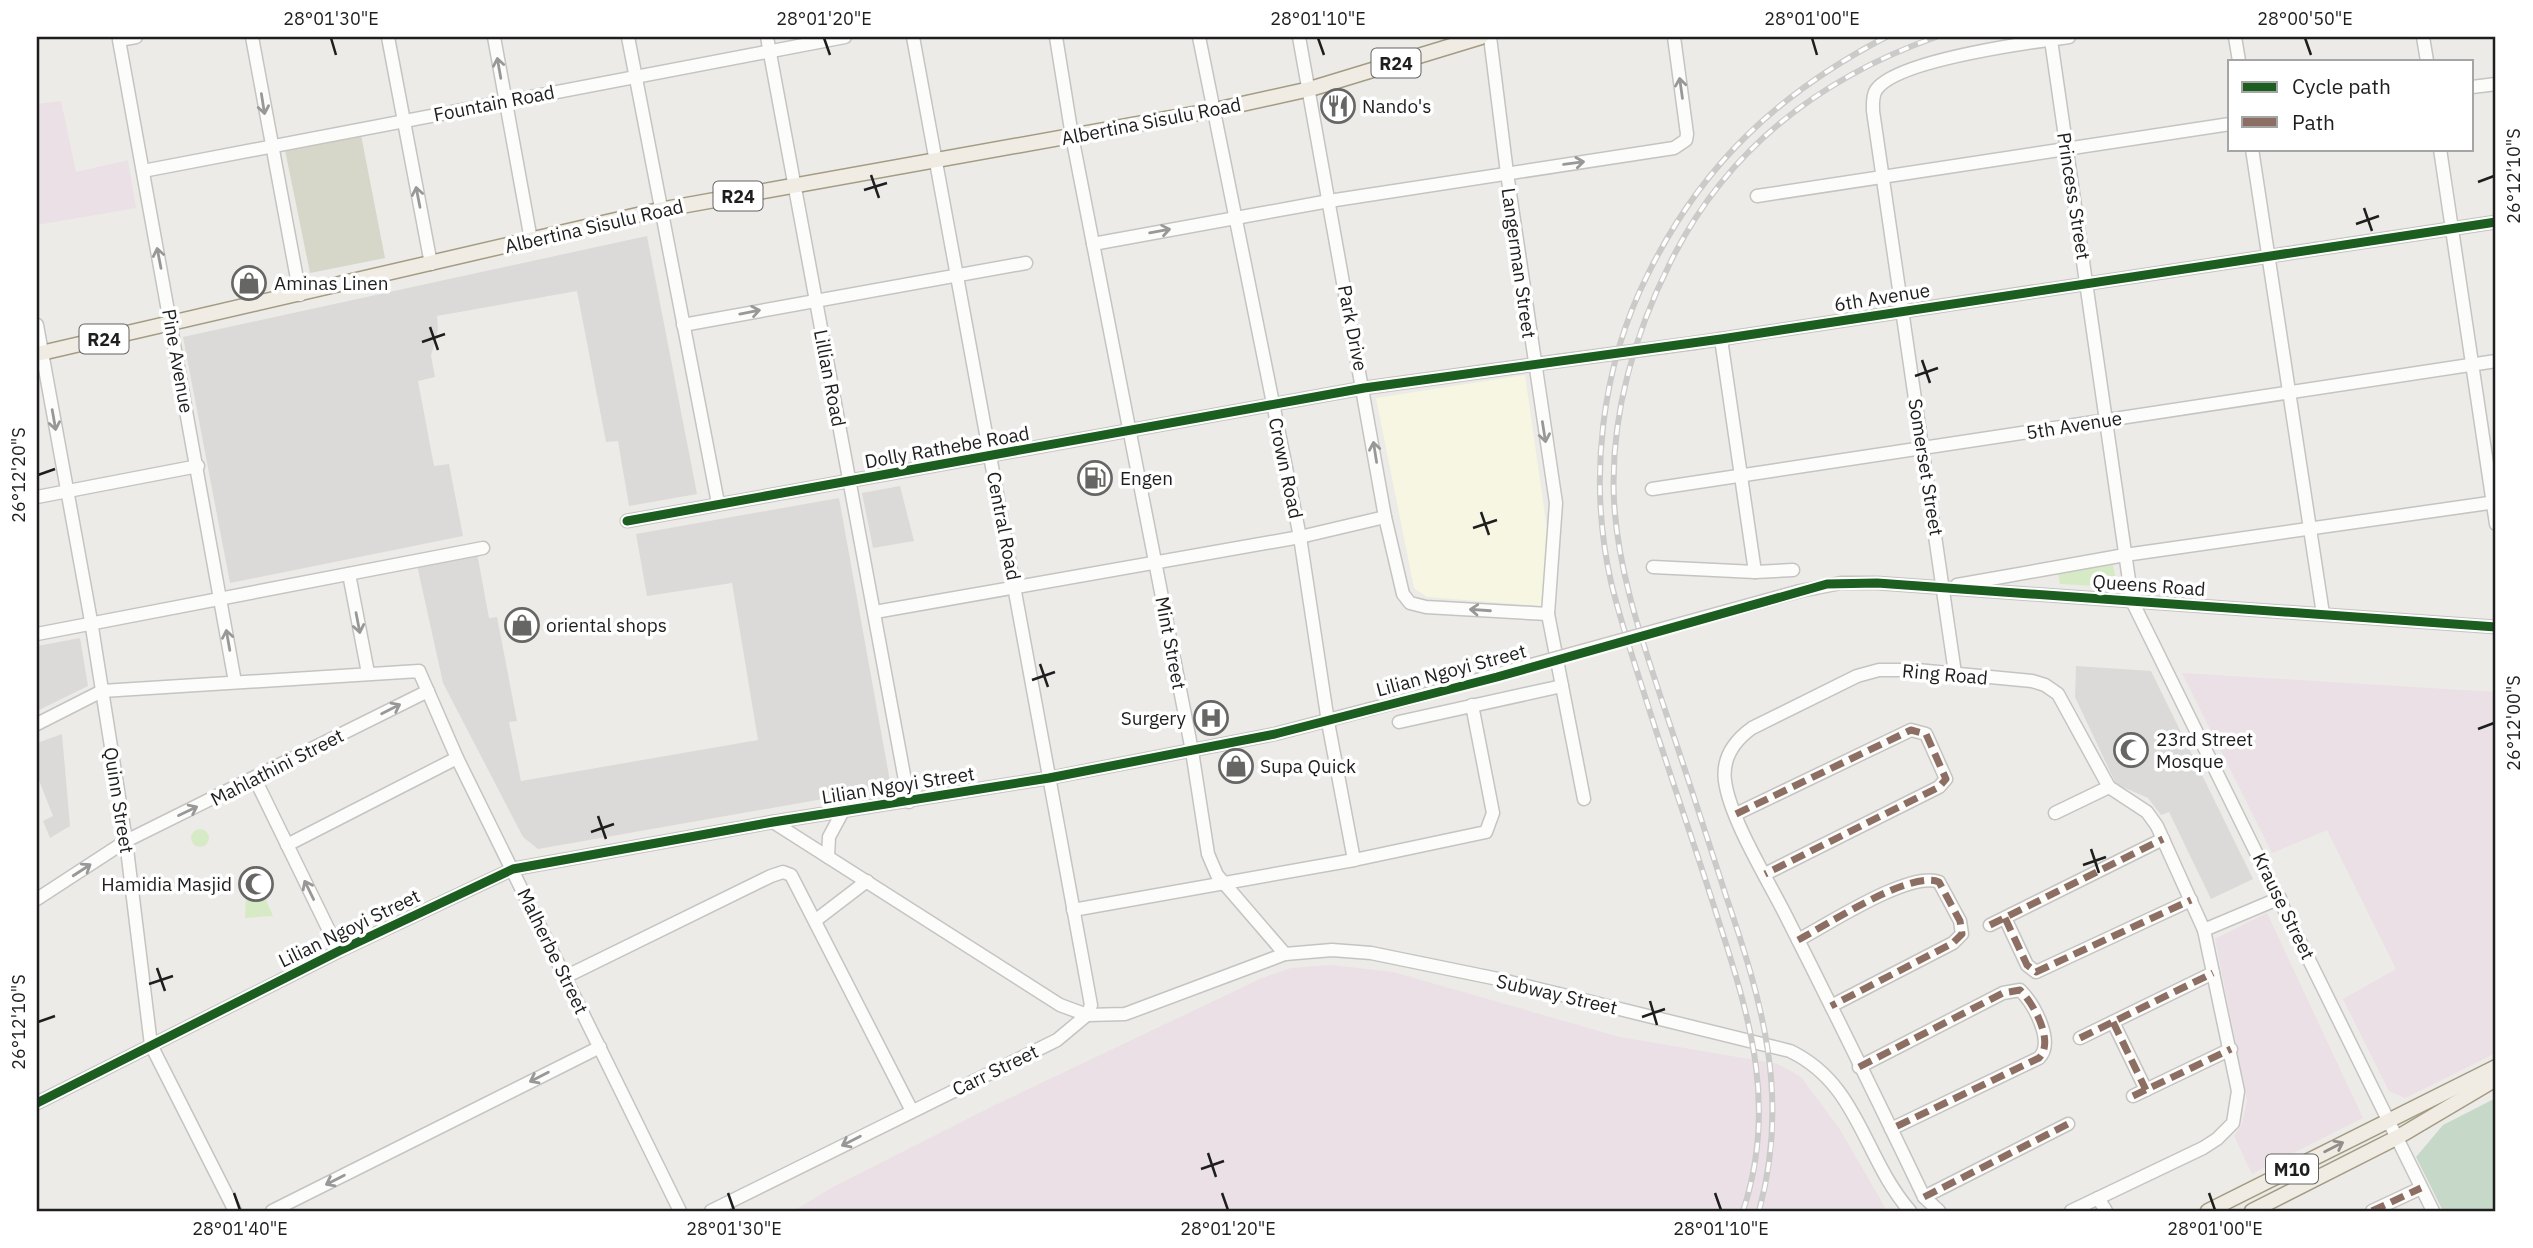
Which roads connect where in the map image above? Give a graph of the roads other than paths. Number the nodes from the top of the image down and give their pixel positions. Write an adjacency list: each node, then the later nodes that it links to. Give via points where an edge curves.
1 (136, 37): 36 (street, Pine Avenue, via 119,40)
2 (252, 37): 31 (street, one-way to 31)
3 (388, 37): 28 (street)
4 (494, 37): 26 (street, one-way to 4)
5 (628, 37): 22 (street)
6 (767, 37): 19 (street, Lillian Road)
7 (845, 37): 19 (street, Fountain Road)
8 (913, 37): 35 (street, Central Road)
9 (1056, 37): 30 (street, Mint Street)
10 (1199, 37): 27 (street, Crown Road)
11 (1299, 37): 25 (street, Park Drive)
12 (1481, 37): 25 (main road, Albertina Sisulu Road / R24)
13 (1490, 37): 37 (street, Langerman Street)
14 (1674, 37): 37 (street, one-way to 14, via 1666,150 1686,140)
15 (2069, 37): 18 (street)
16 (2235, 37): 20 (street)
17 (2423, 37): 21 (street)
18 (2051, 40): 32 (street, Princess Street); 38 (street, Somerset Street, via 1936,63 1883,83 1874,95 1873,111)
19 (769, 50): 22 (street, Fountain Road); 39 (street, Lillian Road)
20 (2239, 60)
21 (2427, 60)
22 (635, 76): 26 (street, Fountain Road); 42 (street)
23 (2496, 84): 24 (street)
24 (2474, 88)
25 (1310, 89): 27 (main road, Albertina Sisulu Road / R24); 41 (street, Park Drive)
26 (505, 100): 28 (street, Fountain Road); 46 (street)
27 (1215, 110): 30 (main road, Albertina Sisulu Road / R24); 43 (street, Crown Road)
28 (402, 121): 31 (street, Fountain Road); 50 (street, one-way to 28)
29 (2228, 124): 32 (street)
30 (1072, 136): 35 (main road, Albertina Sisulu Road / R24); 47 (street, Mint Street)
31 (270, 148): 36 (street, Fountain Road); 53 (street)
32 (2067, 149): 38 (street); 52 (street, Princess Street)
33 (2252, 150): 48 (street)
34 (2440, 150): 45 (street)
35 (936, 160): 39 (main road, Albertina Sisulu Road / R24); 51 (street, Central Road)
36 (143, 171): 57 (street, Pine Avenue, one-way to 36)
37 (1507, 173): 41 (street); 62 (street, Langerman Street)
38 (1884, 176): 40 (street); 55 (street, Somerset Street)
39 (794, 187): 42 (main road, Albertina Sisulu Road / R24); 54 (street, Lillian Road)
40 (1757, 196)
41 (1329, 201): 43 (street); 64 (street, Park Drive)
42 (659, 210): 46 (main road, Albertina Sisulu Road / R24); 58 (street)
43 (1236, 218): 47 (street, one-way to 43); 66 (street, Crown Road)
44 (2496, 222): 45 (street, 6th Avenue)
45 (2452, 228): 48 (street, 6th Avenue); 63 (street)
46 (531, 240): 50 (main road, Albertina Sisulu Road / R24)
47 (1093, 244): 68 (street, Mint Street)
48 (2269, 256): 52 (street, 6th Avenue); 65 (street)
49 (1026, 262): 51 (street)
50 (431, 264): 53 (main road, Albertina Sisulu Road / R24)
51 (958, 274): 54 (street); 70 (street, Central Road)
52 (2088, 284): 55 (street, 6th Avenue); 67 (street, Princess Street)
53 (300, 295): 57 (main road, Albertina Sisulu Road / R24)
54 (815, 300): 58 (street, one-way to 54); 73 (street, Lillian Road)
55 (1900, 312): 59 (street, 6th Avenue); 69 (street, Somerset Street)
56 (37, 325): 60 (street, Quinn Street)
57 (172, 325): 60 (main road, Albertina Sisulu Road / R24); 71 (street, Pine Avenue)
58 (683, 325): 78 (street)
59 (1720, 339): 62 (street, 6th Avenue, bridge); 72 (street)
60 (40, 353): 75 (street, Quinn Street, one-way to 75)
61 (2496, 361): 63 (street, 5th Avenue)
62 (1534, 365): 64 (street, 6th Avenue); 97 (street, Langerman Street, one-way to 97, via 1556,503)
63 (2472, 365): 65 (street, 5th Avenue); 77 (street)
64 (1364, 388): 66 (street, 6th Avenue); 79 (street, Park Drive, one-way to 64)
65 (2289, 392): 67 (street, 5th Avenue); 82 (street)
66 (1273, 405): 68 (street, Dolly Rathebe Road); 83 (street, Crown Road)
67 (2108, 420): 69 (street, 5th Avenue); 85 (street, Princess Street)
68 (1130, 432): 70 (street, Dolly Rathebe Road); 86 (street, Mint Street)
69 (1924, 448): 72 (street, 5th Avenue); 92 (street, Somerset Street)
70 (990, 457): 73 (street, Dolly Rathebe Road); 91 (street, Central Road)
71 (198, 466): 75 (street); 94 (street, Pine Avenue)
72 (1740, 475): 74 (street, 5th Avenue); 89 (street)
73 (850, 482): 78 (street, Dolly Rathebe Road); 96 (street, Lillian Road)
74 (1652, 489)
75 (66, 492): 76 (street); 99 (street, Quinn Street)
76 (37, 497)
77 (2495, 502): 81 (street); 82 (street)
78 (718, 503): 80 (street, Dolly Rathebe Road)
79 (1385, 517): 83 (street); 97 (street, Park Drive, one-way to 79, via 1410,603 1400,586)
80 (627, 522)
81 (2496, 524)
82 (2310, 530): 85 (street); 98 (street)
83 (1300, 537): 86 (street); 109 (street, Crown Road)
84 (483, 548): 90 (street)
85 (2125, 555): 92 (street); 95 (street, Princess Street)
86 (1155, 562): 91 (street); 112 (street, Mint Street)
87 (1653, 568): 89 (street)
88 (1793, 570): 89 (street)
89 (1755, 572)
90 (349, 574): 94 (street); 102 (street, one-way to 102)
91 (1015, 586): 96 (street); 114 (street, Central Road)
92 (1944, 588): 93 (street, Queens Road, via 1857,582); 95 (street, Queens Road); 103 (street, Somerset Street)
93 (1800, 591): 109 (street, Lilian Ngoyi Street, bridge)
94 (221, 598): 99 (street); 104 (street, Pine Avenue, one-way to 94)
95 (2132, 601): 98 (street, Queens Road); 132 (street, Krause Street)
96 (875, 611): 118 (street, Lillian Road)
97 (1548, 614): 105 (street, Langerman Street)
98 (2323, 614): 100 (street, Queens Road)
99 (91, 621): 101 (street); 106 (street, Quinn Street)
100 (2496, 627)
101 (37, 634)
102 (368, 673): 104 (street); 107 (street, via 419,671)
103 (1955, 673): 116 (street, Ring Road, via 2032,681 2054,690); 121 (street, Ring Road, via 1878,670 1752,728 1740,737 1726,761 1725,782)
104 (235, 682): 106 (street)
105 (1562, 686): 108 (street); 117 (street, Langerman Street)
106 (102, 691): 111 (street); 124 (street, Quinn Street)
107 (428, 691): 113 (street, Malherbe Street); 115 (street, Mahlathini Street, one-way to 107)
108 (1472, 705): 110 (street); 127 (street, via 1493,813 1486,832)
109 (1328, 722): 112 (street, Lilian Ngoyi Street); 127 (street, Crown Road)
110 (1399, 722)
111 (37, 724)
112 (1192, 751): 114 (street, Lilian Ngoyi Street); 131 (street, Mint Street, via 1208,854)
113 (457, 758): 125 (street); 128 (street, Malherbe Street)
114 (1049, 778): 118 (street, Lilian Ngoyi Street); 135 (street, Central Road)
115 (255, 779): 124 (street, Mahlathini Street, one-way to 115); 125 (street)
116 (2109, 787): 120 (street); 123 (street, Ring Road, via 2147,812)
117 (1584, 799)
118 (909, 802): 119 (street, Lilian Ngoyi Street)
119 (844, 811): 122 (street, Lilian Ngoyi Street); 126 (street, via 829,837)
120 (2055, 813)
121 (1736, 814): 129 (street, Ring Road); 129 (street, via 1911,730 1926,734 1946,776 1943,784)
122 (773, 822): 126 (street); 128 (street, Lilian Ngoyi Street)
123 (2163, 839): 134 (street, Ring Road); 136 (street)
124 (126, 841): 133 (street, Mahlathini Street, one-way to 124); 149 (street, Quinn Street)
125 (287, 845): 141 (street, one-way to 125)
126 (828, 857): 130 (street)
127 (1354, 860): 131 (street)
128 (513, 869): 141 (street, Lilian Ngoyi Street); 144 (street, Malherbe Street)
129 (1765, 874): 140 (street, Ring Road)
130 (867, 881): 137 (street); 146 (street, via 1060,1005)
131 (1224, 883): 135 (street); 142 (street, Mint Street)
132 (2280, 898): 139 (street); 159 (street, Krause Street)
133 (37, 899)
134 (2191, 900): 136 (street, via 2036,972 2027,965); 139 (street, Ring Road)
135 (1073, 910): 146 (street, Central Road, via 1091,997)
136 (2005, 918): 138 (street)
137 (816, 920): 144 (street, via 796,879 783,872); 158 (street)
138 (1990, 925)
139 (2204, 930): 143 (street, Ring Road)
140 (1798, 940): 145 (street, Ring Road); 145 (street, via 1925,880 1939,882 1962,927 1959,938)
141 (339, 951): 149 (street, Lilian Ngoyi Street)
142 (1285, 954): 146 (street, via 1147,1008); 170 (street, Subway Street, via 1371,953 1498,979 1790,1051 1835,1084 1880,1170)
143 (2213, 972): 147 (street); 151 (street, Ring Road)
144 (565, 977): 150 (street, Malherbe Street)
145 (1830, 1006): 152 (street, Ring Road)
146 (1087, 1015): 158 (street, Carr Street, via 1057,1040)
147 (2113, 1022): 148 (street); 155 (street)
148 (2080, 1038)
149 (151, 1045): 157 (street, Lilian Ngoyi Street); 166 (street, Quinn Street)
150 (600, 1047): 167 (street, one-way to 167); 168 (street, Malherbe Street)
151 (2231, 1049): 155 (street); 165 (street, Ring Road, via 2238,1100 2228,1129 2203,1148)
152 (1859, 1067): 161 (street, Ring Road); 161 (street, via 1992,997 2010,990 2024,993 2046,1039 2043,1054)
153 (2496, 1067): 159 (main road, M10)
154 (2496, 1079): 162 (main road, M10)
155 (2146, 1090): 156 (street)
156 (2133, 1096)
157 (37, 1103)
158 (910, 1107): 169 (street, Carr Street, one-way to 169)
159 (2390, 1119): 162 (street, Krause Street); 174 (main road, M10, one-way to 159)
160 (2068, 1124): 164 (street)
161 (1891, 1129): 164 (street, Ring Road)
162 (2398, 1138): 163 (street, Krause Street); 175 (main road, M10)
163 (2421, 1188): 176 (street); 177 (street, Krause Street)
164 (1924, 1197): 171 (street, Ring Road)
165 (2098, 1198): 172 (street, Ring Road); 173 (street)
166 (235, 1211)
167 (272, 1211)
168 (680, 1211)
169 (711, 1211)
170 (1910, 1211)
171 (1939, 1211)
172 (2071, 1211)
173 (2106, 1211)
174 (2208, 1211)
175 (2252, 1211)
176 (2372, 1211)
177 (2433, 1211)

